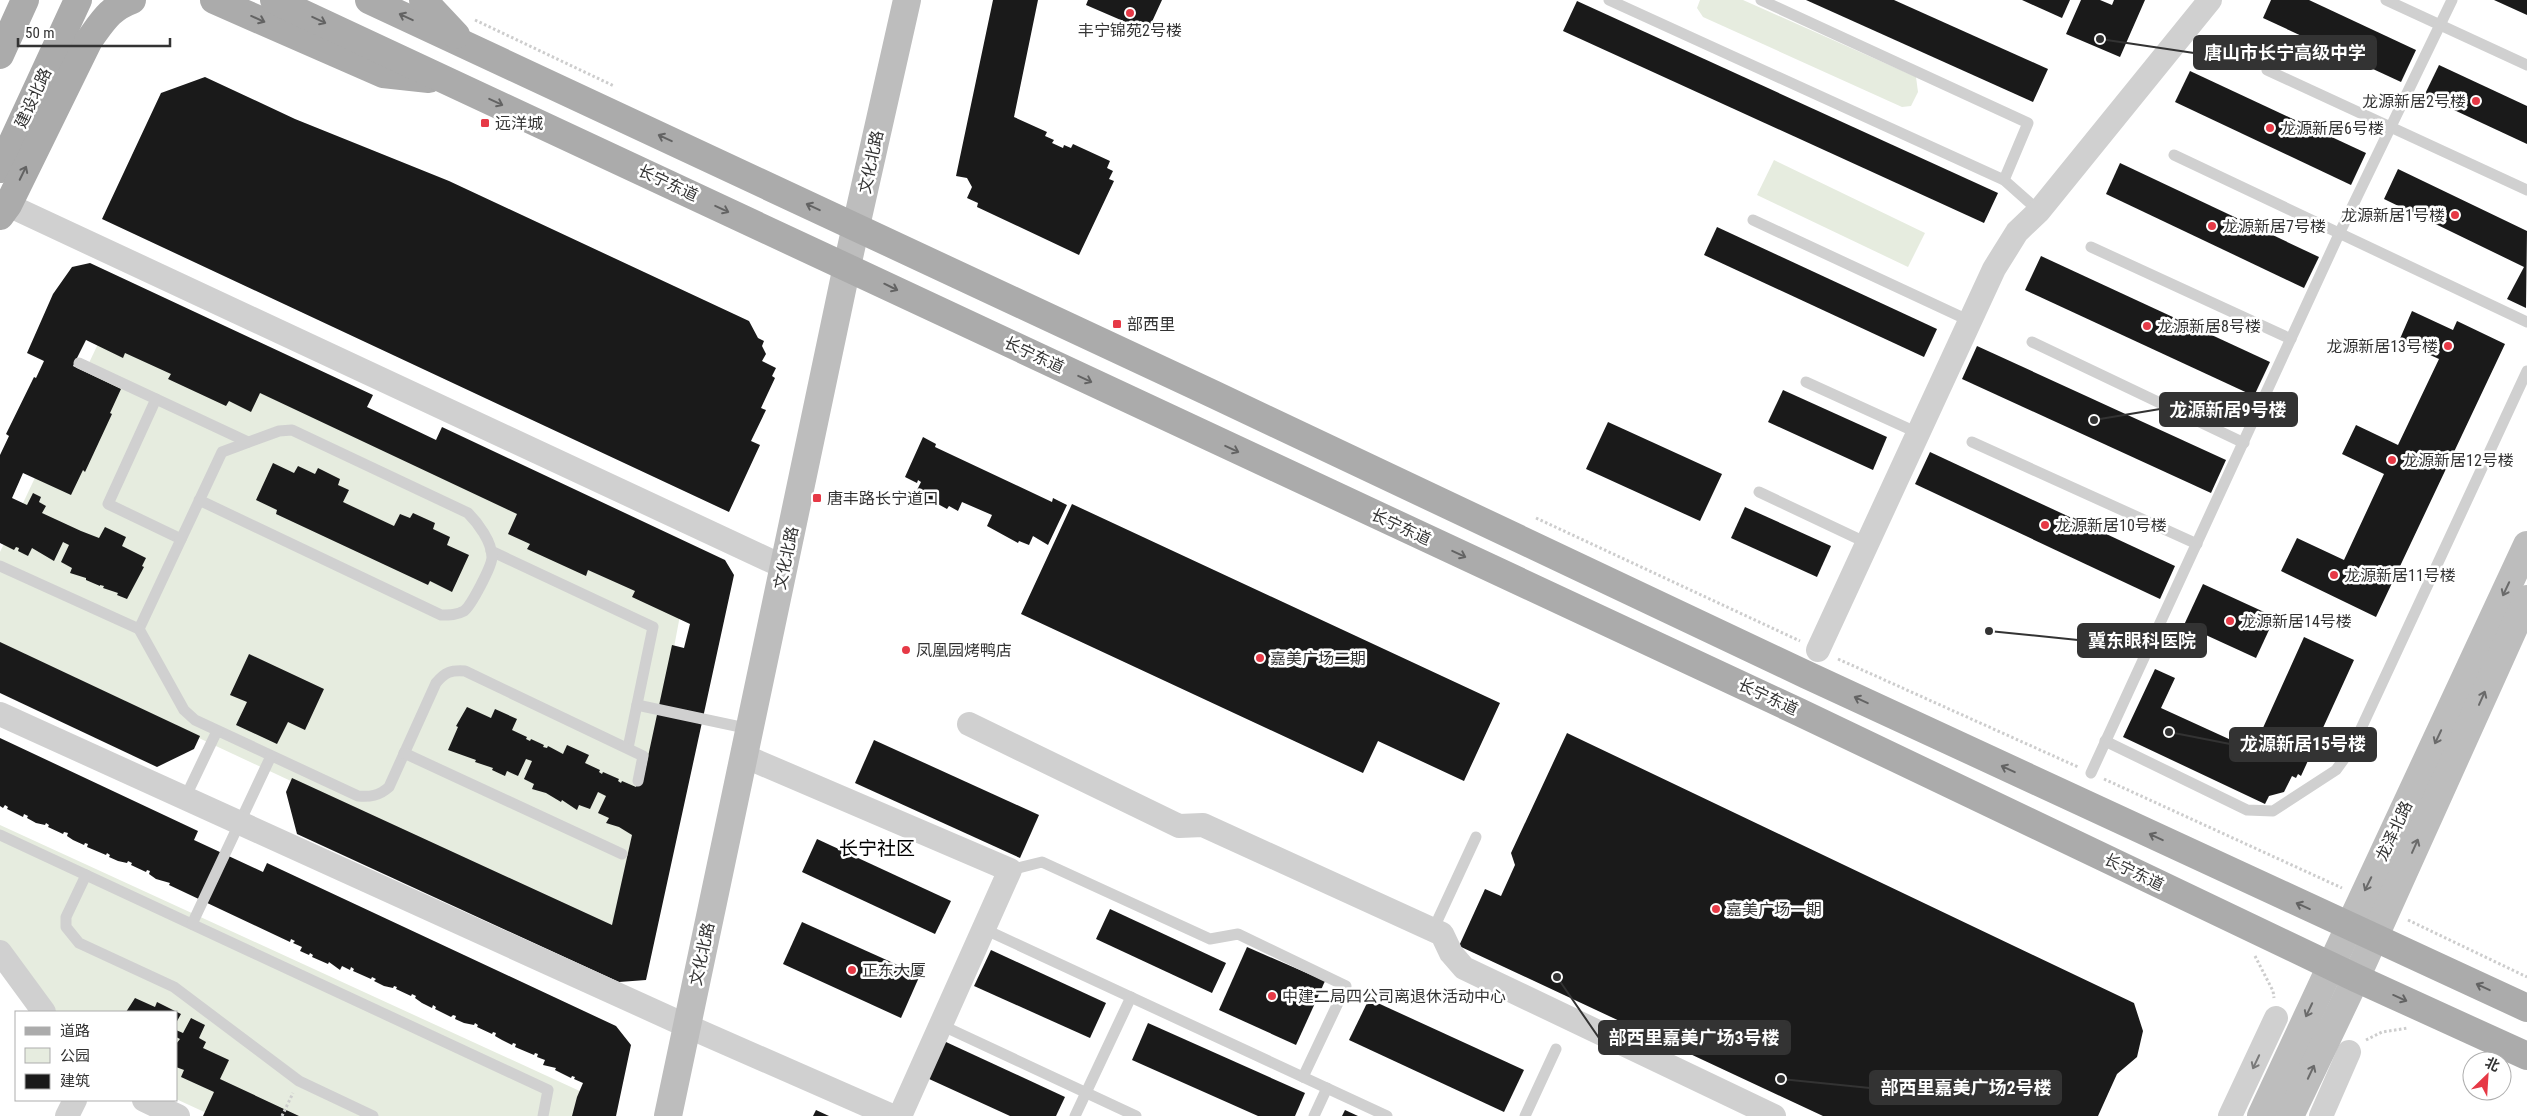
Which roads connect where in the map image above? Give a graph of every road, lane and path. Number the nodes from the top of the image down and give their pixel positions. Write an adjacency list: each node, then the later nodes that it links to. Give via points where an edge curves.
1 (25, 0): 17 (main road)
2 (78, 0): 24 (main road, 建设北路)
3 (132, 0): 27 (main road, one-way to 3, via 89,40 104,18 117,6)
4 (214, 0): 20 (main road, one-way to 20, via 383,74)
5 (274, 0): 20 (main road, 长宁东道, one-way to 20)
6 (369, 0): 16 (main road, one-way to 6)
7 (423, 0): 16 (main road)
8 (907, 0): 30 (main road, 文化北路)
9 (1609, 0): 25 (lane)
10 (1761, 0): 25 (lane, via 2028,123)
11 (2210, 0): 28 (street)
12 (2386, 0): 15 (lane)
13 (2452, 0): 15 (lane)
14 (469, 17): 21 (path)
15 (2440, 25): 18 (lane); 22 (lane)
16 (466, 46): 30 (main road, one-way to 16)
17 (0, 55)
18 (2527, 64)
19 (2267, 70): 22 (lane)
20 (452, 81): 33 (main road, 长宁东道, one-way to 33)
21 (621, 89)
22 (2391, 127): 26 (lane); 31 (lane)
23 (2174, 155): 31 (lane)
24 (0, 169)
25 (2004, 180): 28 (lane)
26 (2527, 190)
27 (4, 210): 55 (street)
28 (2039, 211): 34 (street, via 2017,232 1994,269)
29 (1754, 220): 34 (lane)
30 (856, 228): 33 (main road, 文化北路); 81 (main road, one-way to 30)
31 (2340, 232): 35 (lane); 36 (lane)
32 (2091, 247): 36 (lane)
33 (847, 266): 55 (main road, 文化北路); 86 (main road, 长宁东道, one-way to 86, via 1799,712)
34 (1970, 321): 42 (street)
35 (2527, 322)
36 (2291, 339): 45 (lane)
37 (2032, 342): 45 (lane)
38 (79, 363): 41 (lane)
39 (2527, 371): 64 (lane, via 2352,748 2336,770 2273,811 2247,810)
40 (1806, 382): 42 (lane)
41 (156, 399): 43 (lane); 49 (lane, via 108,504)
42 (1918, 433): 50 (street)
43 (248, 442): 47 (lane, via 222,452); 53 (lane, via 292,430 468,513 476,521)
44 (1972, 442): 51 (lane)
45 (2244, 443): 51 (lane)
46 (1759, 492): 50 (lane)
47 (199, 500): 49 (lane); 53 (lane, via 442,615 454,615 471,605 492,558)
48 (1530, 515): 58 (path)
49 (181, 539): 57 (lane)
50 (1867, 544): 58 (street)
51 (2197, 544): 64 (lane)
52 (2527, 545): 78 (main road, 龙泽北路, one-way to 78)
53 (491, 551): 59 (lane, via 653,627)
54 (0, 566): 57 (lane)
55 (784, 567): 62 (main road, 文化北路)
56 (2527, 599): 79 (main road, 龙泽北路, one-way to 56)
57 (139, 629): 63 (lane, via 184,710 194,720)
58 (1818, 650): 69 (path)
59 (637, 705): 62 (lane); 65 (lane)
60 (0, 714): 71 (street)
61 (969, 724): 83 (street, via 1179,826 1203,825)
62 (750, 729): 68 (main road, 文化北路)
63 (217, 731): 67 (lane); 71 (lane)
64 (2105, 741): 69 (lane)
65 (628, 748): 66 (lane, via 464,670 453,670 436,683); 70 (lane, via 643,756)
66 (404, 753): 67 (lane, via 389,787 370,797 358,796); 75 (lane)
67 (271, 756): 72 (lane)
68 (744, 756): 76 (street); 94 (main road, 文化北路)
69 (2091, 774): 78 (path)
70 (638, 781)
71 (185, 798): 72 (street)
72 (239, 823): 80 (lane); 94 (street)
73 (0, 835): 77 (lane)
74 (1476, 837): 83 (lane)
75 (622, 854)
76 (1010, 870): 82 (street); 99 (lane, via 1042,862 1210,939 1238,934 1346,986)
77 (86, 875): 80 (lane); 100 (lane, via 66,917 66,927 79,943 174,987)
78 (2362, 898): 81 (main road, 龙泽北路)
79 (2387, 910): 84 (main road, 龙泽北路); 87 (path)
80 (192, 924): 109 (lane, via 548,1090)
81 (2348, 926): 84 (main road); 86 (main road, 龙泽北路)
82 (984, 928): 89 (lane); 93 (street)
83 (1433, 930): 118 (street, via 1442,934 1451,953 1464,968)
84 (2374, 938): 88 (main road, 龙泽北路); 90 (main road, one-way to 84)
85 (0, 952): 91 (street)
86 (2330, 966): 88 (main road, 长宁东道); 120 (main road, 龙泽北路, one-way to 120)
87 (2527, 977)
88 (2356, 978): 98 (main road, 长宁东道, one-way to 98); 121 (main road, 龙泽北路, one-way to 88)
89 (1131, 997): 99 (lane); 102 (lane)
90 (2527, 1008)
91 (43, 1011)
92 (2276, 1018): 119 (street, one-way to 119)
93 (941, 1025): 102 (lane); 112 (street)
94 (687, 1026): 110 (main road, 文化北路); 111 (street)
95 (2413, 1028): 97 (path, via 2382,1032)
96 (1556, 1049): 117 (lane)
97 (2349, 1052): 122 (street)
98 (2527, 1056)
99 (1303, 1077): 101 (lane)
100 (299, 1082): 107 (path); 108 (lane)
101 (1327, 1088): 115 (lane); 116 (lane)
102 (1086, 1093): 113 (lane); 114 (lane)
103 (74, 1101): 105 (street)
104 (146, 1101): 106 (street)
105 (67, 1116)
106 (178, 1116)
107 (282, 1116)
108 (373, 1116)
109 (543, 1116)
110 (668, 1116)
111 (892, 1116)
112 (900, 1116)
113 (1075, 1116)
114 (1136, 1116)
115 (1314, 1116)
116 (1387, 1116)
117 (1525, 1116)
118 (1774, 1116)
119 (2230, 1116)
120 (2260, 1116)
121 (2290, 1116)
122 (2320, 1116)

